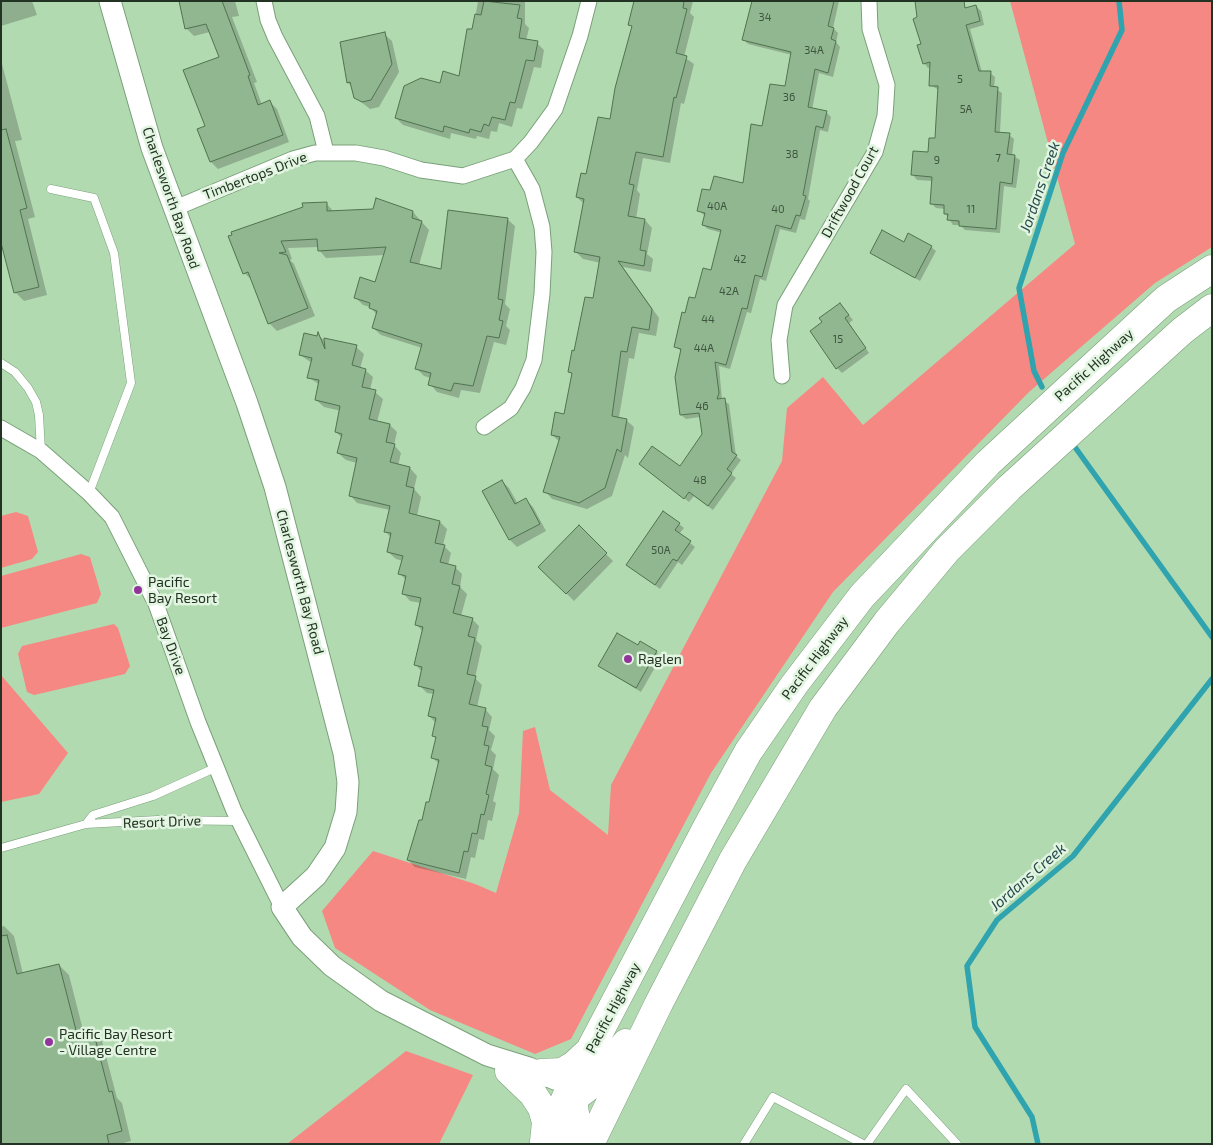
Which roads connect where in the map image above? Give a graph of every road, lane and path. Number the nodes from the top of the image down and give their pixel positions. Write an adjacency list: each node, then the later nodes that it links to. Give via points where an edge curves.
1 (110, 1): 8 (street, Charlesworth Bay Road)
2 (264, 1): 5 (street, via 275,38 317,116)
3 (588, 1): 6 (street, Timbertops Drive, via 580,36 555,109)
4 (869, 1): 12 (street, Driftwood Court, via 870,29 888,85 885,116 875,152 785,305 779,340)
5 (326, 152): 6 (street, Timbertops Drive, via 356,153 421,170 463,176); 8 (street, Timbertops Drive, via 293,159)
6 (515, 159): 13 (street, via 532,190 542,228 542,294 534,360 522,388 512,408)
7 (51, 189): 16 (lane, via 94,198 114,253 131,383)
8 (173, 209): 21 (street, Charlesworth Bay Road, via 247,403 275,487 308,605 347,772 346,812 335,848 316,876)
9 (1212, 269): 23 (highway, Pacific Highway, via 1166,299 1084,373 988,463 862,596 748,752)
10 (1212, 308): 22 (highway, via 1182,331 1009,488 947,550 887,622 823,708 733,860)
11 (1, 363): 15 (lane, via 15,372 36,402)
12 (782, 376)
13 (484, 427)
14 (1, 428): 15 (street, Bay Drive)
15 (41, 452): 16 (street, Bay Drive)
16 (89, 493): 17 (street, Bay Drive, via 112,517 156,604)
17 (217, 767): 18 (street, Bay Drive); 19 (lane, Resort Drive, via 153,796 93,815)
18 (239, 821): 19 (lane, Resort Drive, via 158,820); 21 (street, Bay Drive)
19 (86, 824): 20 (lane, Resort Drive)
20 (1, 848)
21 (282, 907): 24 (street, via 302,937 354,984 404,1014)
22 (658, 1003): 27 (highway, via 595,1082); 30 (highway)
23 (590, 1050): 26 (highway, via 562,1072); 27 (highway, Pacific Highway)
24 (487, 1055): 25 (street); 26 (street)
25 (509, 1071): 27 (street); 28 (highway, via 533,1094 542,1108 546,1122)
26 (541, 1073): 27 (street)
27 (570, 1095): 28 (highway, Pacific Highway); 29 (highway, via 576,1120)
28 (545, 1144)
29 (568, 1144)
30 (590, 1144)
31 (744, 1144): 32 (lane, via 773,1097)
32 (863, 1144)
33 (867, 1144): 34 (lane, via 906,1089)
34 (957, 1144)

